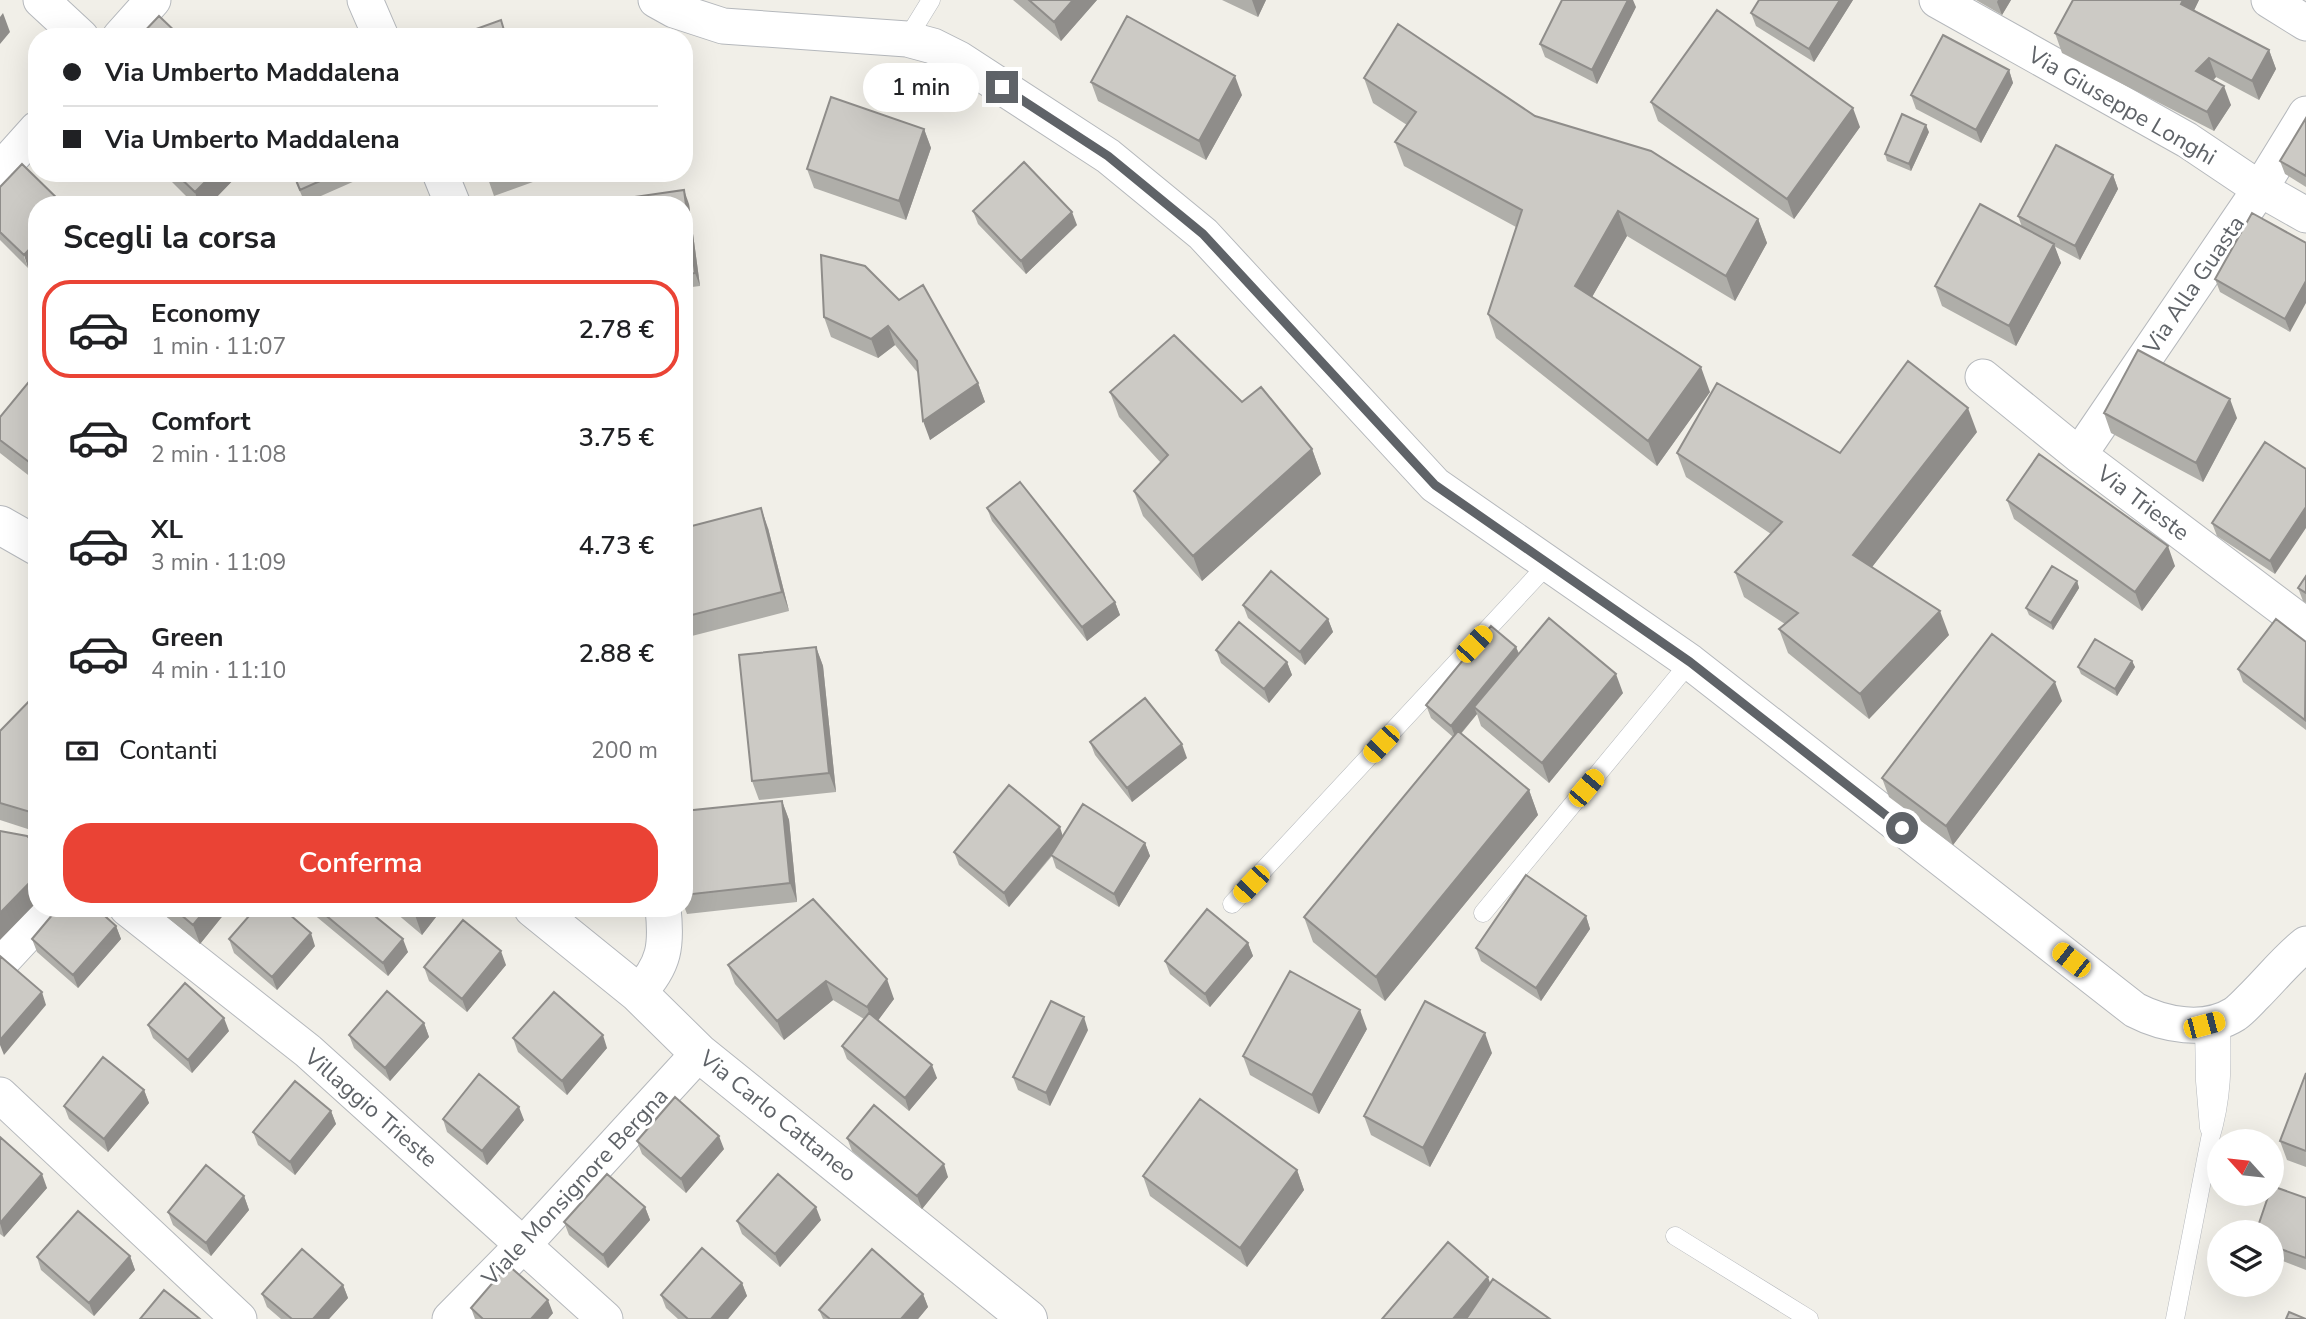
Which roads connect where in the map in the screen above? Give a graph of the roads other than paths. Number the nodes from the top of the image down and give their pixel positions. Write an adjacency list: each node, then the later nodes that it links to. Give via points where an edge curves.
1 (41, 0): 9 (street)
2 (153, 0): 10 (street)
3 (365, 0): 11 (street)
4 (656, 0): 12 (street, via 723,26)
5 (931, 0): 12 (lane)
6 (1937, 0): 16 (street, Via Giuseppe Longhi, via 2187,141)
7 (2269, 0): 8 (street)
8 (2306, 23)
9 (71, 28)
10 (128, 28)
11 (377, 28)
12 (907, 39): 22 (street, via 959,59 1129,173 1203,234 1435,485)
13 (2306, 114): 16 (street, Via Alla Guasta)
14 (28, 139): 15 (street)
15 (0, 170)
16 (2260, 189): 17 (street, Via Giuseppe Longhi); 19 (street, Via Alla Guasta)
17 (2306, 215)
18 (1983, 377): 19 (street, Via Trieste)
19 (2079, 455): 23 (street, Via Trieste)
20 (0, 525): 21 (street)
21 (28, 542)
22 (1548, 564): 24 (street); 25 (lane)
23 (2306, 626)
24 (1690, 662): 26 (lane); 34 (street, via 2135,1010 2167,1022)
25 (1233, 904)
26 (1483, 913)
27 (43, 917): 32 (street)
28 (138, 917): 38 (street, Villaggio Trieste, via 308,1051)
29 (544, 917): 33 (street, Via Carlo Cattaneo)
30 (664, 917): 33 (street, via 662,958)
31 (2306, 944): 34 (street, via 2236,1013)
32 (0, 963)
33 (638, 993): 35 (street, Via Carlo Cattaneo)
34 (2213, 1023): 44 (lane, via 2204,1082 2210,1139)
35 (699, 1053): 38 (street, Viale Monsignore Bergna); 42 (street, Via Carlo Cattaneo)
36 (0, 1095): 39 (street)
37 (1675, 1236): 43 (lane)
38 (524, 1244): 40 (street, Viale Monsignore Bergna); 41 (street, Villaggio Trieste)
39 (239, 1319)
40 (450, 1319)
41 (605, 1319)
42 (1028, 1319)
43 (1809, 1319)
44 (2175, 1319)

